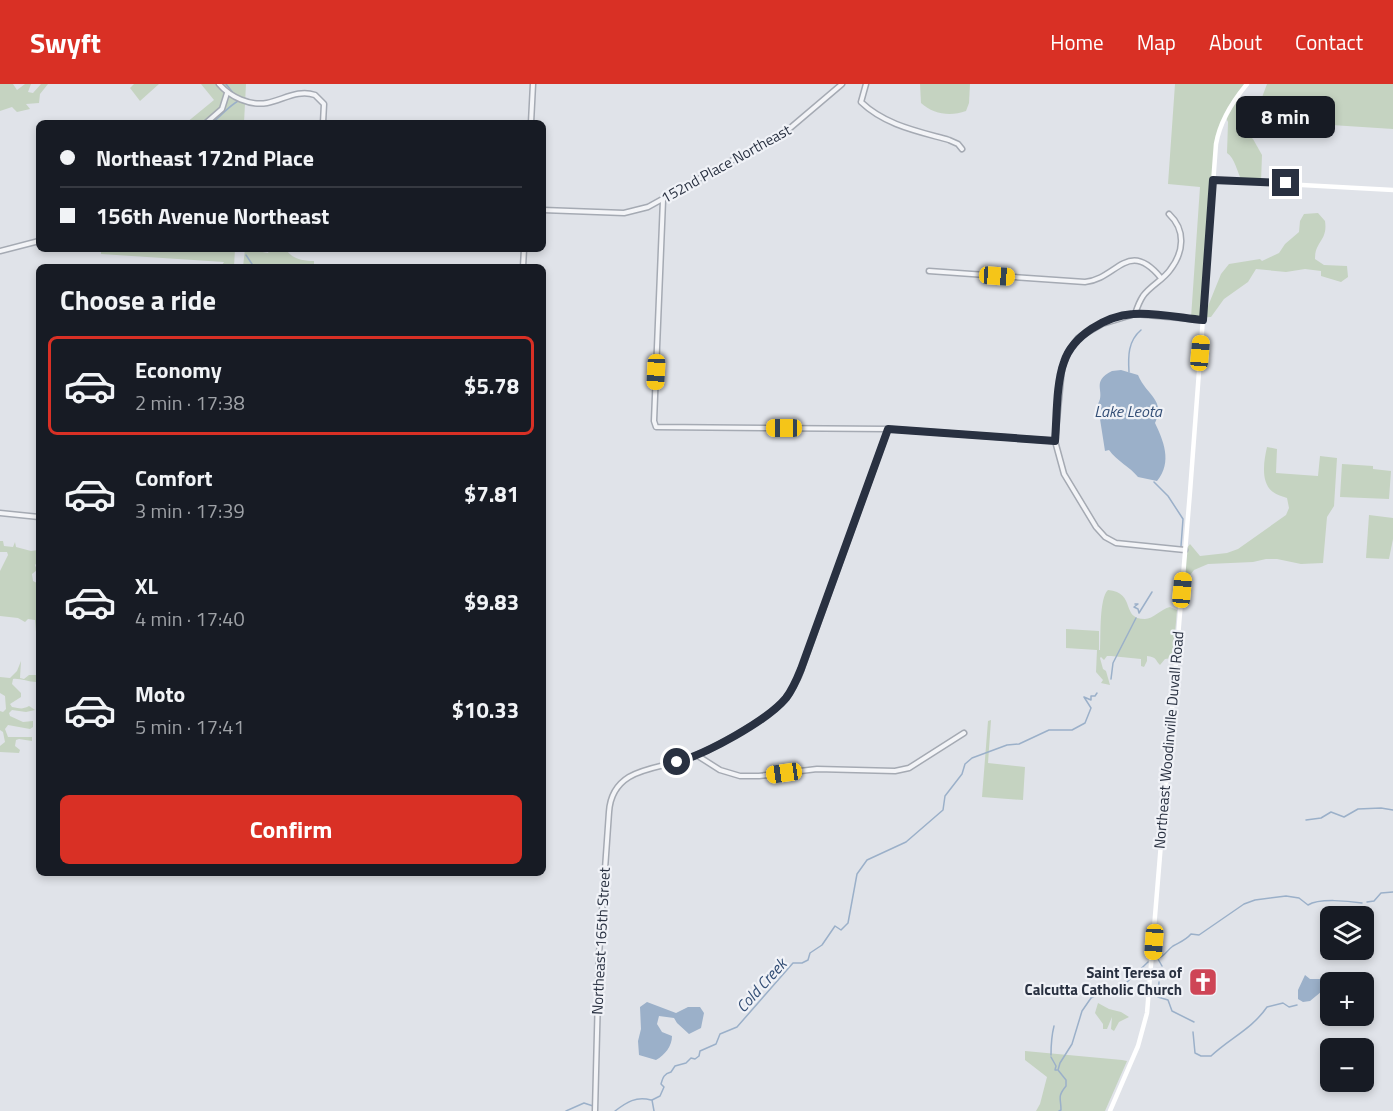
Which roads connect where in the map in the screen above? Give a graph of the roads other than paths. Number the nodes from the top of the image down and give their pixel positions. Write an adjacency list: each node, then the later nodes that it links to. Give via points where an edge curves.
1 (219, 84): 6 (street)
2 (533, 84): 9 (street)
3 (842, 84): 13 (street, 152nd Place Northeast, via 789,129)
4 (866, 84): 10 (street, via 861,102 871,112 889,122 949,140)
5 (1247, 84): 11 (main road, Northeast Woodinville Duvall Road, via 1230,106 1220,129)
6 (227, 93): 7 (street, via 222,109); 8 (street, via 263,103 310,93 324,104)
7 (209, 120)
8 (322, 120)
9 (531, 120)
10 (962, 149)
11 (1213, 180): 12 (main road); 21 (main road, Northeast Woodinville Duvall Road)
12 (1393, 190)
13 (663, 200): 14 (street, 152nd Place Northeast, via 633,212); 22 (street, via 656,427)
14 (546, 210)
15 (1169, 214): 19 (street, via 1180,231 1182,243 1171,270)
16 (36, 242): 17 (street)
17 (0, 251)
18 (929, 271): 19 (street, via 1085,282 1131,261 1148,265)
19 (1161, 278): 20 (street, via 1144,294)
20 (1135, 314): 21 (street); 23 (street, via 1091,330 1072,345 1061,372)
21 (1203, 320): 26 (main road, Northeast Woodinville Duvall Road)
22 (888, 429): 23 (street); 28 (street, via 790,692 769,713)
23 (1055, 441): 26 (street, via 1064,474 1102,534 1116,543)
24 (0, 513): 25 (street)
25 (36, 517)
26 (1185, 550): 30 (main road, Northeast Woodinville Duvall Road, via 1148,1013)
27 (964, 733): 28 (street, via 909,768 895,771 817,769 740,776 720,770)
28 (697, 755): 29 (street, Northeast 165th Street, via 627,778 613,793 599,955)
29 (595, 1111)
30 (1110, 1111)

